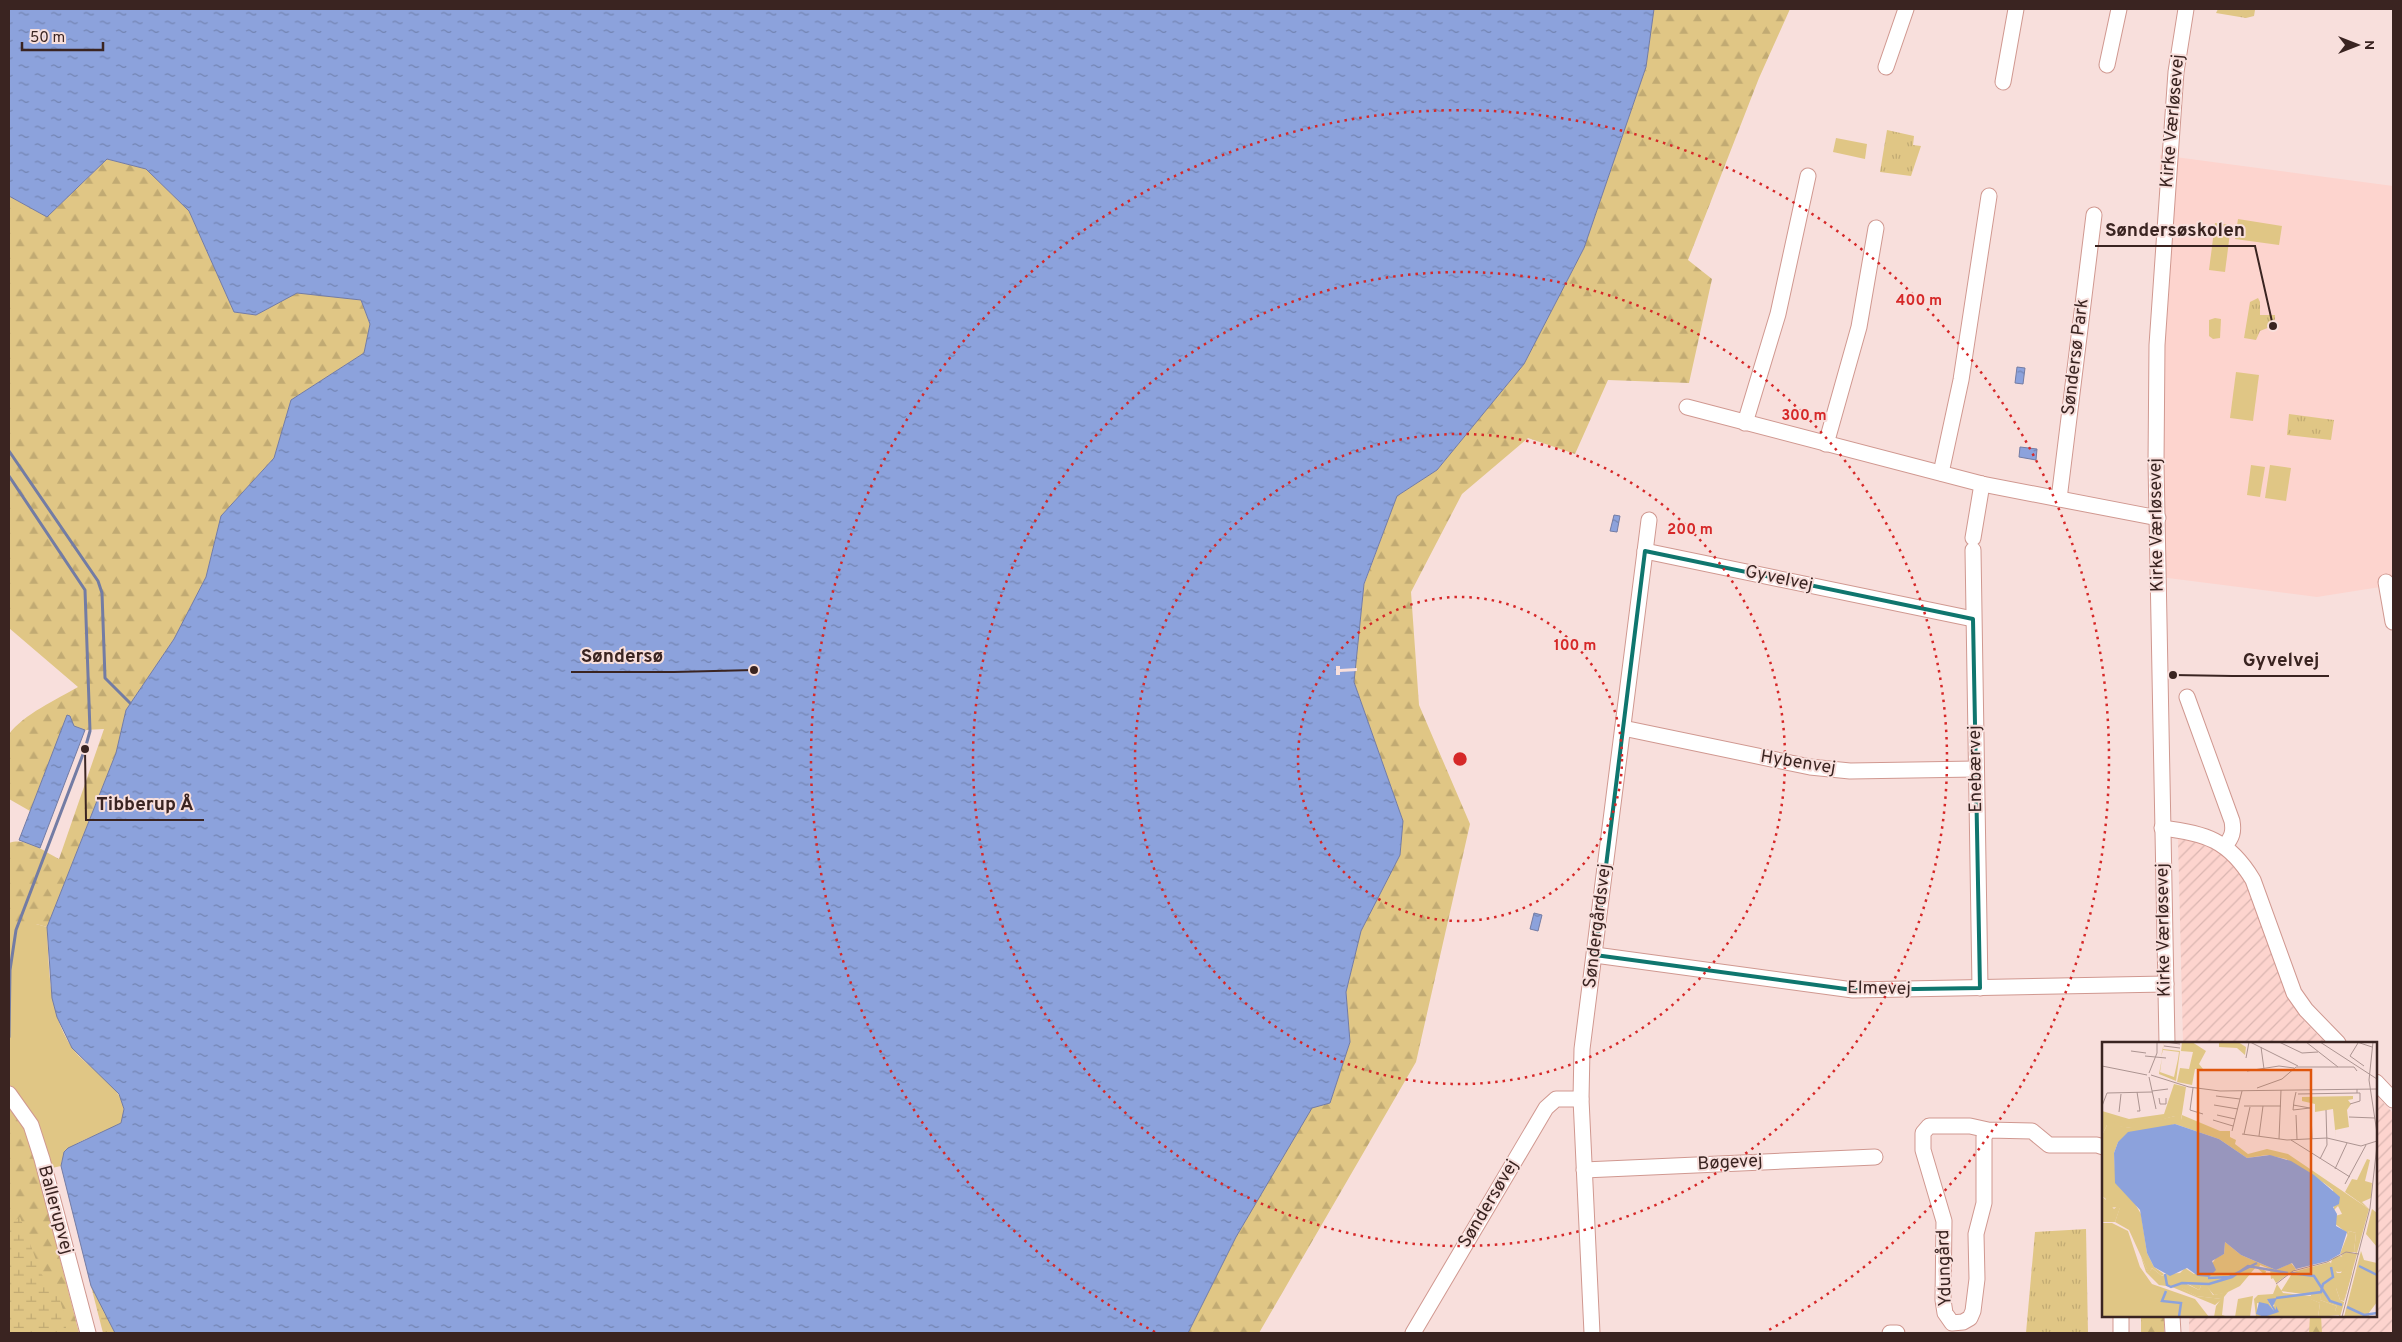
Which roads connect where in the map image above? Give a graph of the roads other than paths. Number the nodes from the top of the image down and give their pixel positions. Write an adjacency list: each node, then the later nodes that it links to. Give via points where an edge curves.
1 (1906, 9): 6 (street)
2 (2016, 9): 7 (street)
3 (2119, 9): 5 (street)
4 (2186, 9): 18 (street, Kirke Værløsevej, via 2176,72 2157,336)
5 (2108, 65)
6 (1886, 67)
7 (2003, 82)
8 (1808, 176): 13 (street, via 1778,314)
9 (1990, 196): 15 (street, via 1961,380)
10 (2094, 215): 17 (street, Søndersø Park)
11 (1876, 228): 14 (street, via 1859,327)
12 (1687, 407): 13 (street)
13 (1745, 423): 14 (street)
14 (1826, 444): 15 (street)
15 (1940, 473): 16 (street)
16 (1982, 484): 17 (street); 22 (street, Enebærvej, via 1973,544)
17 (2059, 499): 18 (street)
18 (2158, 518): 27 (street, Kirke Værløsevej)
19 (1649, 520): 20 (street, Søndergårdsvej)
20 (1645, 551): 22 (street, Gyvelvej); 25 (street, Søndergårdsvej)
21 (2386, 582): 23 (street)
22 (1973, 618): 26 (street, Enebærvej)
23 (2393, 622)
24 (2187, 697): 28 (street, via 2232,821 2232,838)
25 (1623, 728): 26 (street, Hybenvej, via 1810,767 1850,771); 29 (street, Søndergårdsvej)
26 (1976, 769): 31 (street, Enebærvej)
27 (2162, 828): 28 (street, via 2192,831); 30 (street, Kirke Værløsevej)
28 (2225, 846): 33 (street, via 2243,863 2252,880 2294,993)
29 (1595, 955): 31 (street, Elmevej, via 1854,990); 36 (street, Søndergårdsvej, via 1582,1049)
30 (2166, 984): 31 (street, Elmevej); 32 (street, Kirke Værløsevej)
31 (1980, 988)
32 (2167, 1042)
33 (2337, 1042)
34 (2377, 1083): 37 (street)
35 (11, 1096): 44 (street, Ballerupvej, via 31,1125)
36 (1581, 1099): 41 (street, Søndergårdsvej); 45 (street, Søndersøvej, via 1556,1099 1546,1108)
37 (2393, 1100)
38 (1988, 1130): 38 (street, Ydungård, via 1976,1126 1929,1126 1923,1134 1923,1150 1944,1221 1943,1300 1945,1314 1952,1322 1963,1322 1970,1318 1972,1311 1977,1279 1976,1234 1984,1203 1984,1137); 39 (street, Ydungård, via 2032,1131 2049,1144)
39 (2102, 1147)
40 (1875, 1157): 41 (street, Bøgevej)
41 (1584, 1170): 46 (street, Søndergårdsvej)
42 (2121, 1317): 49 (street)
43 (2172, 1317): 50 (street)
44 (88, 1333)
45 (1413, 1333)
46 (1592, 1333)
47 (1890, 1333): 48 (street)
48 (1897, 1333)
49 (2121, 1333)
50 (2173, 1333)

